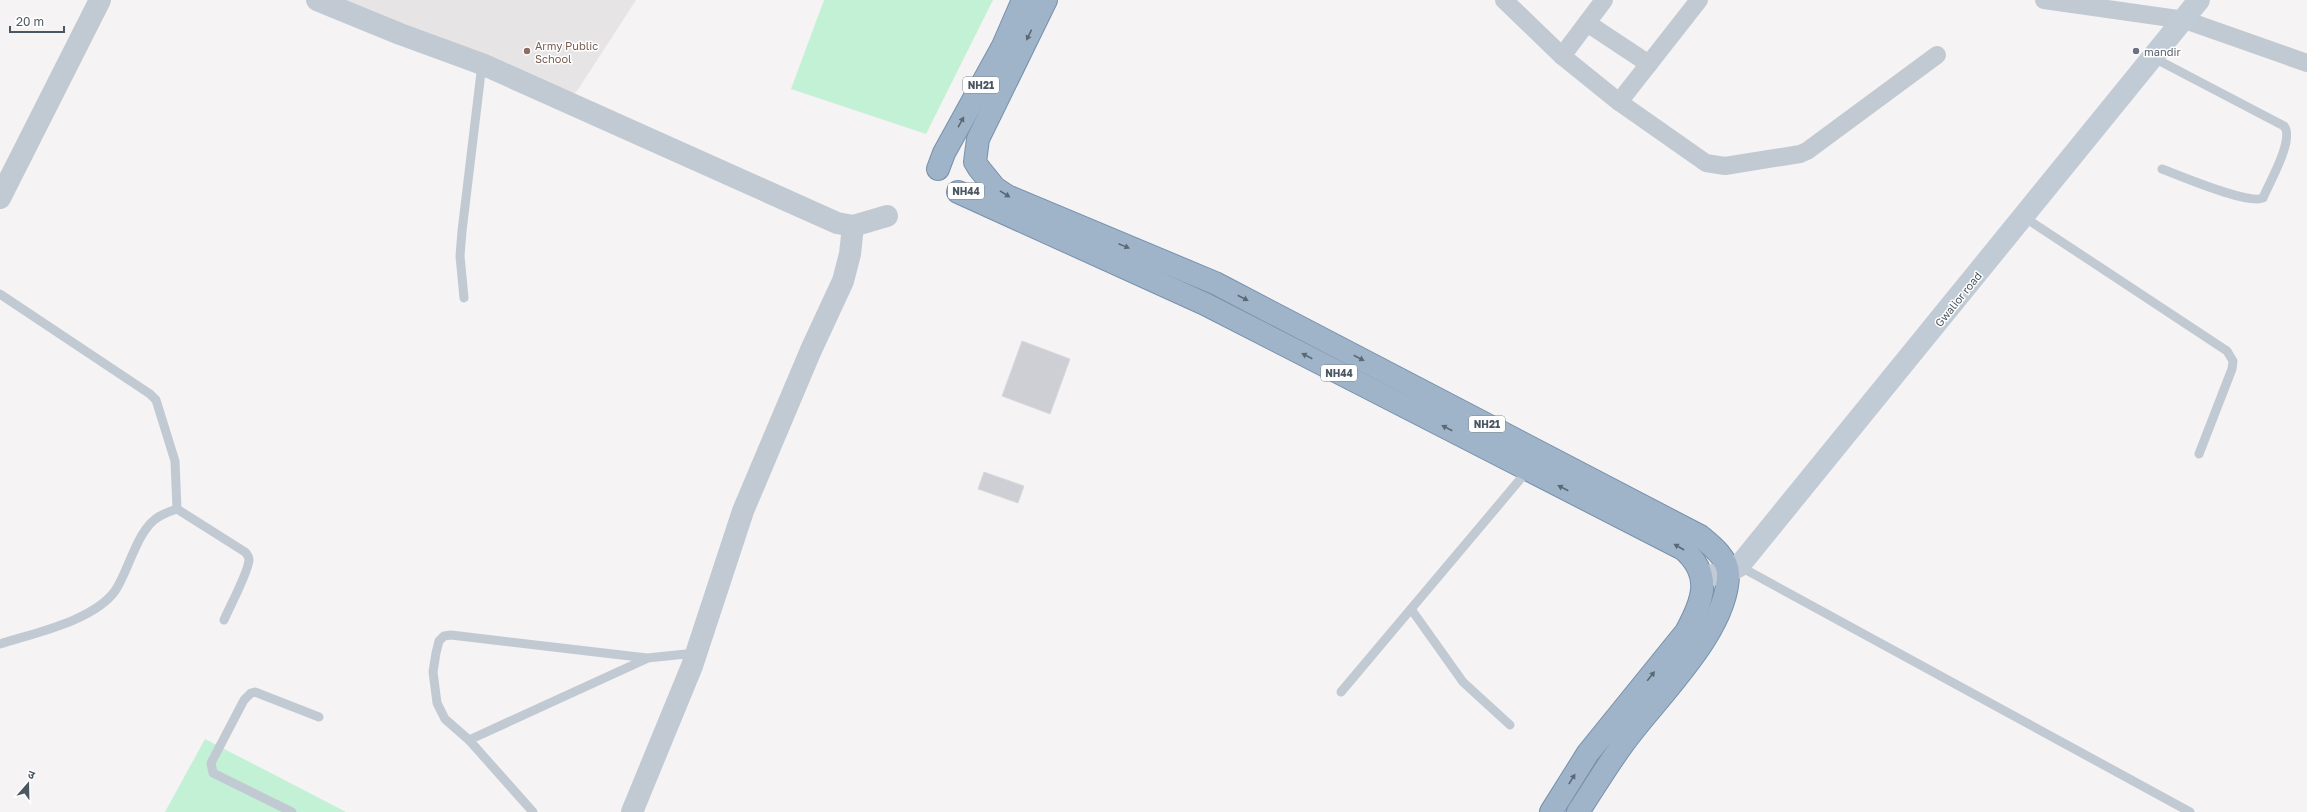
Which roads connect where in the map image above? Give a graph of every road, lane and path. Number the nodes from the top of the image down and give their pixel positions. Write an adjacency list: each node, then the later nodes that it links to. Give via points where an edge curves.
1 (100, 0): 23 (street)
2 (317, 0): 16 (street)
3 (1024, 0): 20 (highway, NH21, one-way to 3, via 944,152 1003,46)
4 (1046, 0): 19 (highway, NH21, one-way to 19, via 978,139)
5 (1504, 0): 13 (street)
6 (1604, 0): 11 (street)
7 (1699, 0): 17 (street)
8 (2044, 0): 10 (street)
9 (2199, 0): 10 (main road, Gwalior road)
10 (2185, 20): 14 (street); 15 (main road, Gwalior road)
11 (1587, 23): 13 (street); 17 (street)
12 (1936, 55): 18 (street, via 1807,151 1725,166 1714,166 1691,155)
13 (1562, 56): 18 (street)
14 (2303, 57)
15 (2154, 58): 21 (lane, via 2284,126 2287,137 2263,198 2257,200 2241,197); 25 (main road, Gwalior road)
16 (482, 64): 26 (street, via 788,203 837,223); 28 (lane, via 460,256)
17 (1649, 64): 18 (street)
18 (1619, 102)
19 (976, 164): 20 (highway, via 971,157 958,152 945,158); 22 (highway, NH44, via 977,179 974,185 970,189); 32 (highway, NH21, one-way to 32, via 995,188 1007,196 1215,283 1693,533 1715,548)
20 (938, 169): 22 (highway, NH44, via 946,189)
21 (2162, 169)
22 (958, 192): 30 (highway, NH44, one-way to 22, via 1205,304)
23 (0, 198)
24 (887, 216): 26 (street)
25 (2024, 217): 29 (lane, via 2227,351 2233,361 2232,369); 32 (main road, Gwalior road)
26 (853, 226): 37 (street, via 850,254 843,281 743,512)
27 (0, 294): 31 (lane, via 92,353 156,400 175,461)
28 (464, 298)
29 (2199, 454)
30 (1528, 470): 33 (highway, NH44, one-way to 30, via 1696,563 1682,549); 34 (lane)
31 (177, 509): 35 (lane, via 248,556 245,572); 36 (lane, via 153,521 114,591 102,603 79,618)
32 (1733, 569): 33 (main road); 47 (highway, via 1717,617 1702,643 1622,744); 48 (lane)
33 (1702, 577): 46 (highway, one-way to 33, via 1588,753 1686,632 1700,600 1703,589)
34 (1411, 609): 39 (lane); 41 (lane, via 1463,682)
35 (224, 620)
36 (0, 644)
37 (696, 653): 38 (lane); 45 (street)
38 (647, 658): 42 (lane); 42 (lane, via 444,636 439,641 433,672 435,698 445,719)
39 (1341, 692)
40 (319, 717): 43 (lane, via 255,692 251,693 244,700 211,762 213,773)
41 (1510, 724)
42 (469, 740): 44 (lane)
43 (292, 812)
44 (533, 812)
45 (632, 812)
46 (1550, 812)
47 (1578, 812)
48 (2190, 812)

